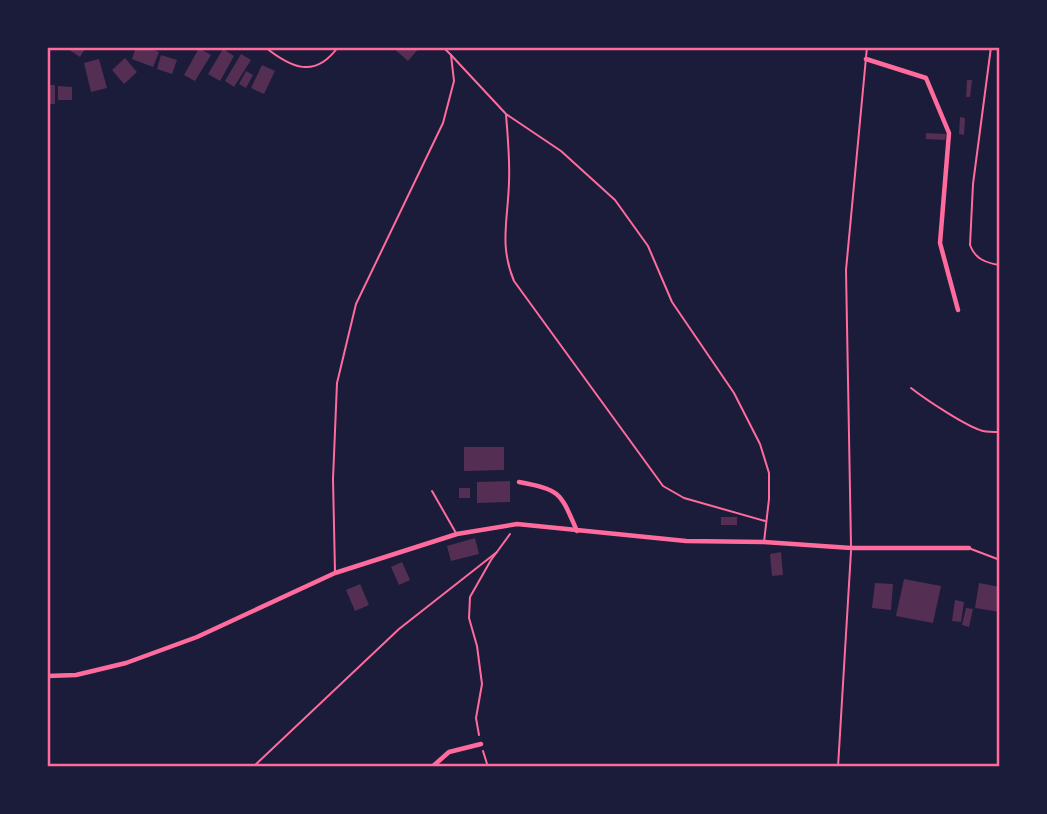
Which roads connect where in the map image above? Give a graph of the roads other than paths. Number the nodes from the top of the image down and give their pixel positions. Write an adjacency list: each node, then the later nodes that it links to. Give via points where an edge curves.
1 (265, 47): 2 (lane, via 304,68 325,62)
2 (338, 47)
3 (443, 47): 6 (lane)
4 (867, 47): 7 (lane)
5 (991, 47): 9 (lane, via 970,245 978,258)
6 (451, 55): 8 (lane); 20 (lane, via 454,81 443,123 356,304 337,383)
7 (866, 59): 10 (street, via 926,78 949,133 940,243); 17 (lane, via 846,270)
8 (506, 114): 13 (lane, via 591,177 615,200 648,246 672,302 734,393 760,444 769,472); 13 (lane, via 509,182 504,244 514,281 663,486 684,498)
9 (1000, 265)
10 (958, 310)
11 (519, 482): 14 (street, via 551,488 565,502)
12 (432, 491): 15 (lane)
13 (766, 522): 16 (lane)
14 (577, 531): 15 (street, via 517,524); 16 (street, via 686,541)
15 (457, 534): 20 (street)
16 (764, 542): 17 (street)
17 (851, 548): 18 (street); 24 (lane)
18 (969, 548): 19 (lane)
19 (1000, 560)
20 (335, 573): 21 (street, via 197,637 127,663 76,675)
21 (47, 676)
22 (481, 744): 23 (street, via 449,752)
23 (432, 767)
24 (838, 767)

